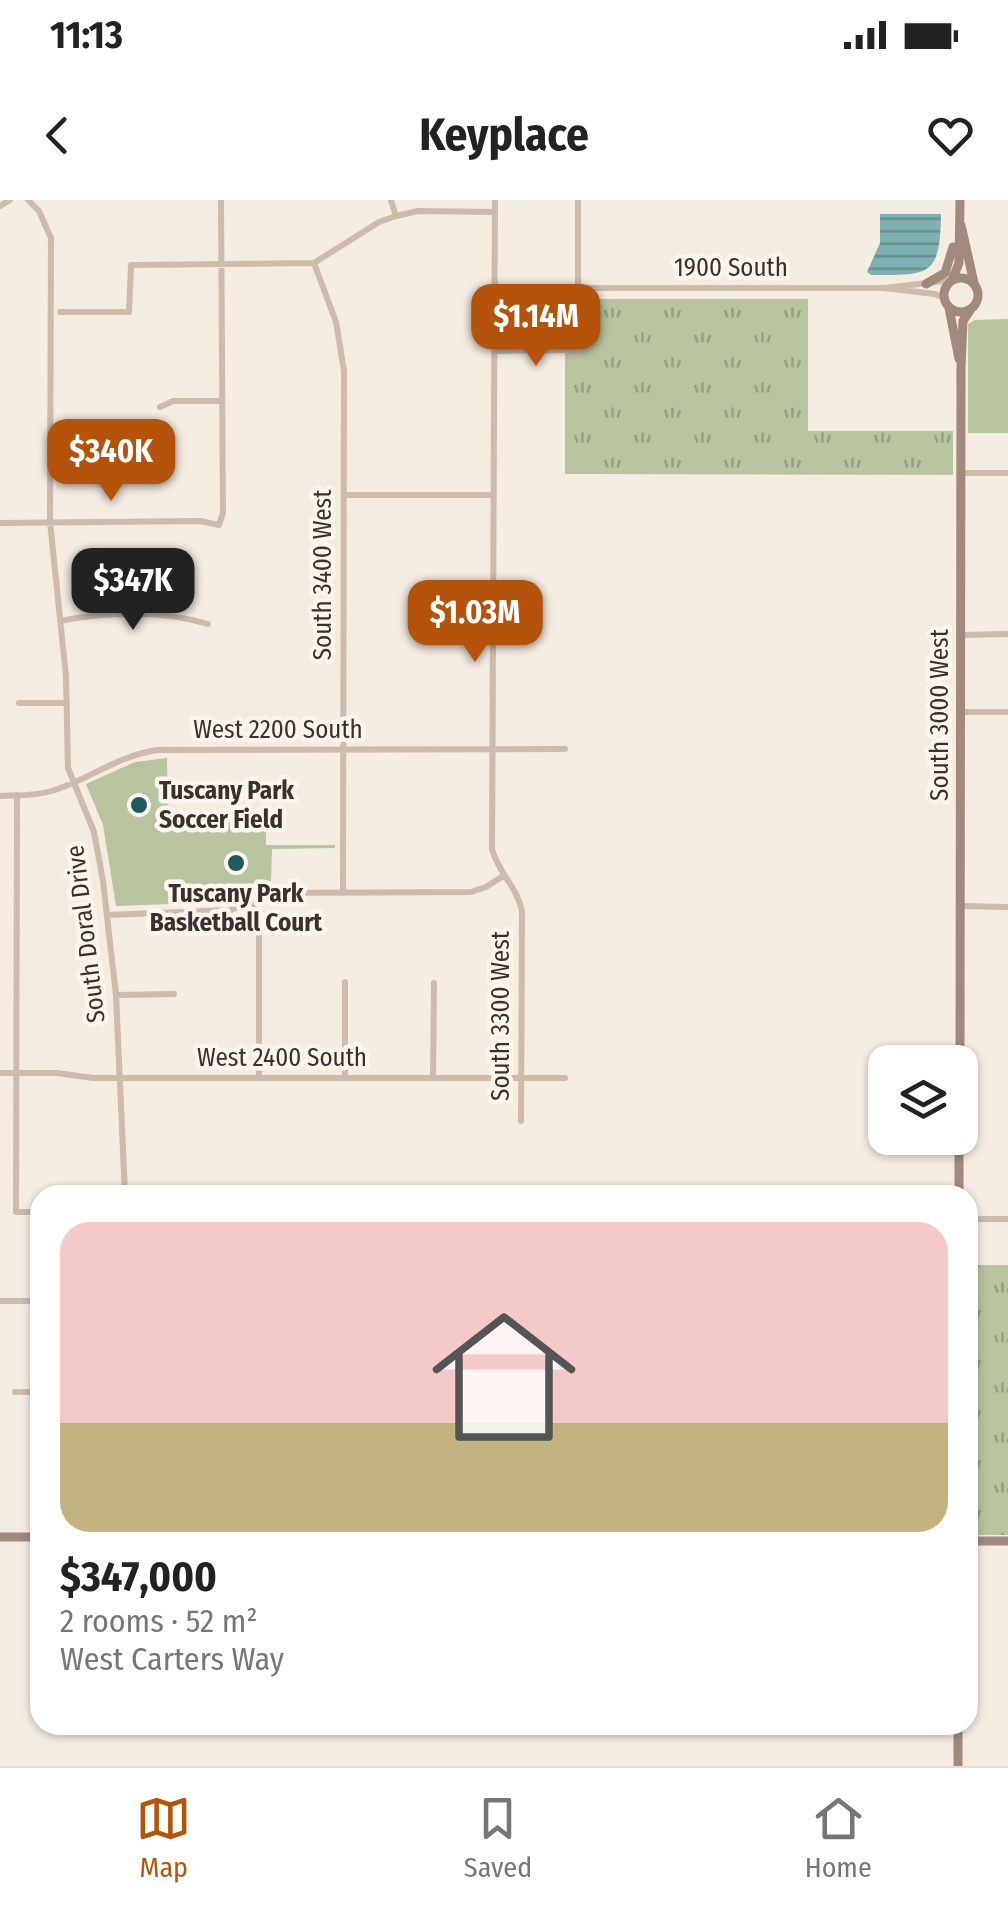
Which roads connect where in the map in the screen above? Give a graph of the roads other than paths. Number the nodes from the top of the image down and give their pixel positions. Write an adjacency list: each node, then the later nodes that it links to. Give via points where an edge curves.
1 (10, 200): 8 (street)
2 (28, 200): 31 (street, South Doral Drive, via 50,238)
3 (221, 200): 14 (street)
4 (391, 200): 10 (street)
5 (495, 200): 9 (street, South 3300 West)
6 (578, 200): 18 (street)
7 (960, 200): 11 (street)
8 (0, 206)
9 (495, 212): 10 (street); 23 (street, South 3300 West)
10 (396, 216): 13 (street)
11 (960, 222): 12 (street); 17 (street)
12 (956, 235): 15 (street); 16 (street, via 950,266)
13 (314, 262): 14 (street); 30 (street, South 3400 West, via 341,345)
14 (222, 264): 22 (street, via 132,265 129,312); 25 (street)
15 (952, 280): 16 (street); 17 (street); 20 (street)
16 (926, 284): 19 (street)
17 (974, 284): 21 (street, via 977,300)
18 (578, 288): 19 (street, 1900 South); 23 (street, via 578,350)
19 (884, 288): 20 (street, via 936,294)
20 (946, 303): 21 (street, via 960,312); 24 (street, South 3000 West)
21 (970, 309): 24 (street, South 3000 West, via 963,321)
22 (60, 312)
23 (494, 350): 29 (street, South 3300 West)
24 (961, 367): 28 (street, South 3000 West)
25 (222, 401): 26 (street); 31 (street, via 218,525)
26 (160, 407)
27 (1008, 473): 28 (street)
28 (960, 474): 35 (street, South 3000 West)
29 (494, 494): 30 (street); 41 (street, South 3300 West)
30 (344, 495): 43 (street, South 3400 West)
31 (50, 522): 32 (street); 33 (street, South Doral Drive)
32 (0, 523)
33 (60, 620): 34 (street, via 134,615); 38 (street, South Doral Drive)
34 (208, 624)
35 (960, 634): 36 (street); 39 (street, South 3000 West)
36 (1008, 634)
37 (20, 703): 38 (street)
38 (67, 703): 44 (street, South Doral Drive)
39 (960, 712): 40 (street); 50 (street, South 3000 West)
40 (1008, 712)
41 (492, 749): 42 (street, West 2200 South); 43 (street, West 2200 South); 47 (street, South 3300 West, via 492,849)
42 (565, 749)
43 (343, 750): 44 (street, West 2200 South, via 157,750); 48 (street, South 3400 West)
44 (73, 781): 45 (street, West 2200 South, via 38,795); 52 (street, South Doral Drive, via 94,832)
45 (17, 795): 46 (street, West 2200 South); 59 (street)
46 (0, 796)
47 (503, 876): 48 (street, via 471,892); 64 (street, South 3300 West, via 522,911)
48 (343, 893): 49 (street, via 268,894)
49 (251, 902): 52 (street, via 232,910); 61 (street, via 259,915)
50 (960, 906): 51 (street); 57 (street, South 3000 West)
51 (1008, 906)
52 (106, 915): 56 (street, South Doral Drive)
53 (345, 982): 62 (street)
54 (434, 983): 63 (street)
55 (174, 994): 56 (street)
56 (116, 996): 60 (street, South Doral Drive)
57 (960, 1045)
58 (0, 1073): 59 (street, West 2400 South)
59 (16, 1073): 60 (street, West 2400 South); 70 (street, via 16,1212)
60 (119, 1078): 61 (street, West 2400 South); 68 (street, South Doral Drive)
61 (259, 1078): 62 (street, West 2400 South)
62 (345, 1078): 63 (street, West 2400 South)
63 (433, 1078): 64 (street, West 2400 South)
64 (521, 1078): 65 (street, West 2400 South); 66 (street, South 3300 West)
65 (565, 1078)
66 (521, 1121)
67 (960, 1155): 69 (street)
68 (124, 1185)
69 (960, 1185)
70 (30, 1212)
71 (1008, 1218): 72 (street)
72 (978, 1219)
73 (0, 1301): 74 (street)
74 (30, 1301)
75 (15, 1392): 76 (street)
76 (30, 1392)
77 (30, 1536): 78 (street)
78 (0, 1537)
79 (978, 1542): 80 (street)
80 (1008, 1542)
81 (958, 1735): 82 (street)
82 (958, 1766)

